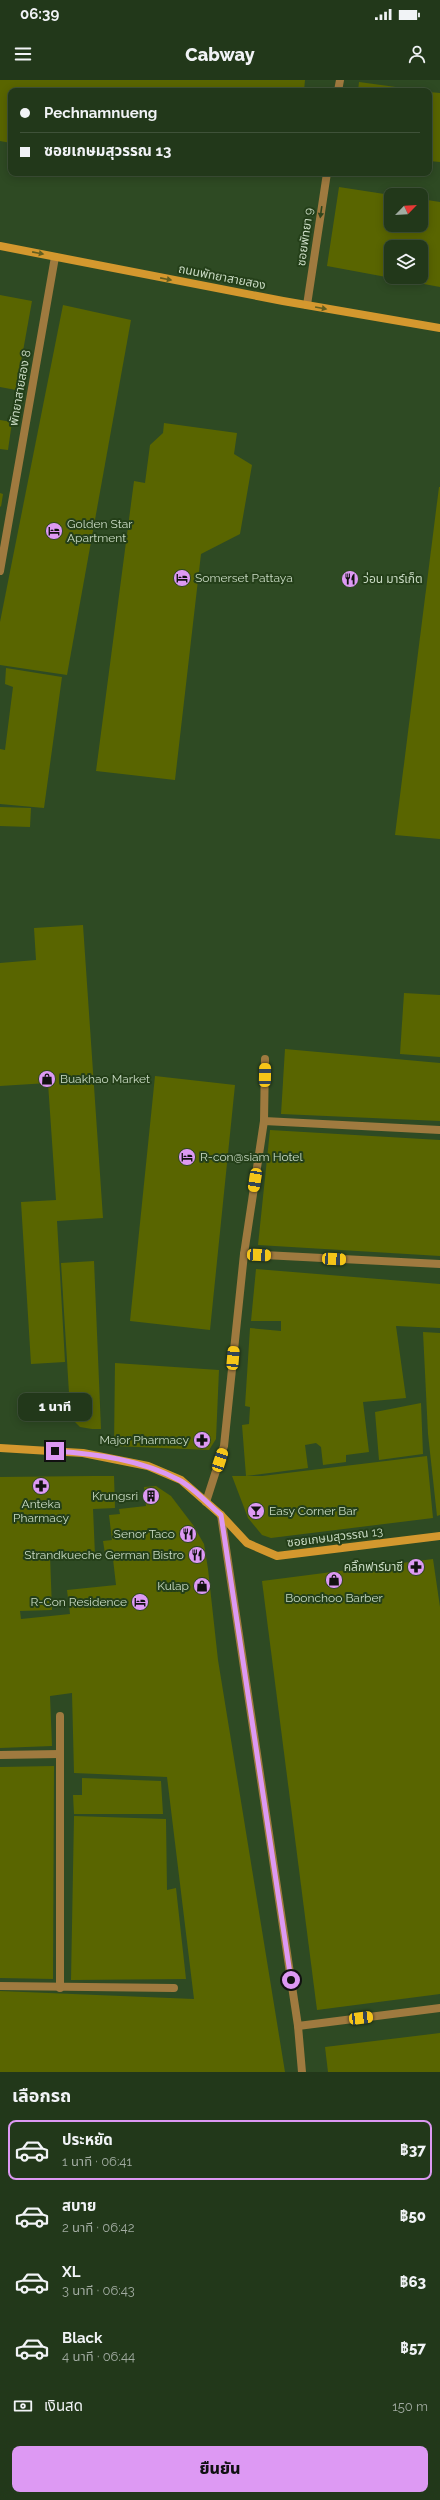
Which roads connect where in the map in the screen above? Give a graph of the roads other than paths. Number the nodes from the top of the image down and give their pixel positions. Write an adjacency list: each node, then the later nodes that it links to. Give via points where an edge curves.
1 (326, 176): 4 (street, ซอยพัทยา 9, one-way to 4)
2 (0, 246): 3 (street, ถนนพัทยาสายสอง, one-way to 3)
3 (55, 257): 4 (street, ถนนพัทยาสายสอง, one-way to 4); 6 (street, พัทยาสายสอง 8)
4 (307, 305): 5 (street, ถนนพัทยาสายสอง, one-way to 5)
5 (440, 328)
6 (0, 571)
7 (265, 1059): 8 (street)
8 (264, 1121): 9 (street); 10 (street)
9 (440, 1130)
10 (244, 1254): 11 (street); 13 (street, via 224,1446)
11 (440, 1264)
12 (0, 1448): 13 (street, ซอยเกษมสุวรรณ 13, via 83,1453 148,1466 181,1480)
13 (206, 1502): 14 (street, ซอยเกษมสุวรรณ 13)
14 (221, 1515): 15 (street, ซอยเกษมสุวรรณ 13, via 247,1543 277,1556); 23 (street)
15 (440, 1536)
16 (60, 1716): 17 (street)
17 (60, 1754): 18 (street); 20 (street)
18 (0, 1755)
19 (0, 1986): 20 (street)
20 (60, 1988): 21 (street)
21 (174, 1988)
22 (440, 2008): 23 (street)
23 (298, 2026): 24 (street)
24 (302, 2072)

